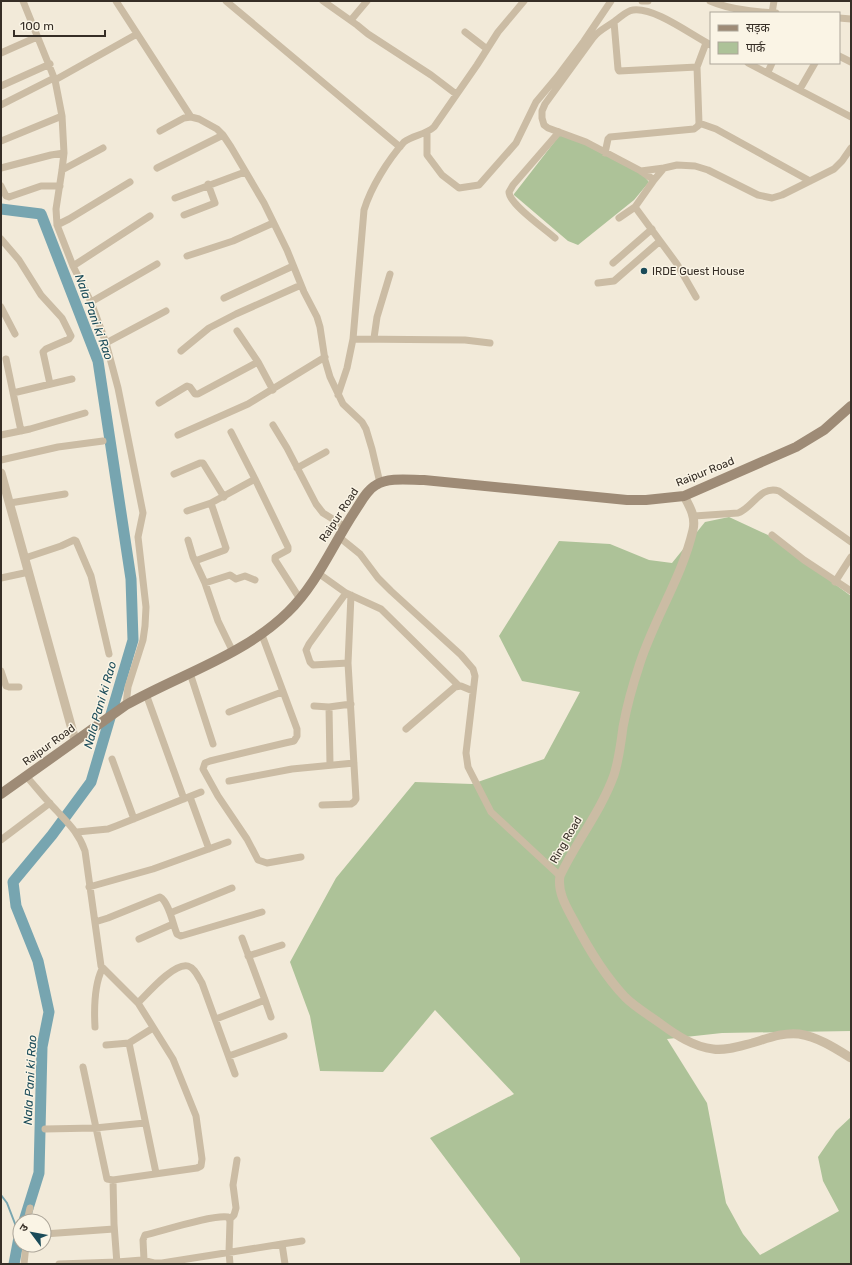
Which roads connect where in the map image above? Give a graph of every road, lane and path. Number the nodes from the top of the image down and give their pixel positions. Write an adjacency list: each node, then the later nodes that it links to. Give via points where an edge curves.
1 (22, 1): 20 (street)
2 (116, 1): 19 (street)
3 (226, 1): 46 (street)
4 (323, 1): 16 (street)
5 (367, 1): 16 (street)
6 (524, 1): 22 (street)
7 (611, 1): 42 (street, via 557,78 536,102 516,143 479,185 459,188 442,175 427,155)
8 (642, 1): 9 (street)
9 (648, 1)
10 (710, 1): 12 (street, via 743,10)
11 (774, 1): 13 (street)
12 (762, 12)
13 (772, 12)
14 (840, 18): 15 (street)
15 (851, 18)
16 (351, 20): 35 (street)
17 (614, 22): 21 (street, via 629,11 649,12); 30 (street, via 619,71); 43 (street, via 596,34 544,107 544,125)
18 (465, 32): 22 (street)
19 (137, 34): 32 (street); 38 (street)
20 (37, 37): 23 (street); 26 (street)
21 (708, 44): 30 (street)
22 (486, 49): 35 (street)
23 (1, 54)
24 (840, 56): 25 (street)
25 (851, 62)
26 (50, 64): 32 (street); 33 (street)
27 (750, 64): 31 (street)
28 (772, 64): 31 (street)
29 (814, 64): 34 (street)
30 (697, 67): 40 (street)
31 (768, 72): 34 (street)
32 (55, 79): 36 (street); 37 (street)
33 (1, 86)
34 (800, 89): 39 (street)
35 (456, 94): 42 (street, via 434,127)
36 (1, 105)
37 (62, 116): 45 (street); 50 (street)
38 (191, 117): 41 (street); 44 (street, via 209,124)
39 (851, 117)
40 (699, 123): 49 (street, via 694,129 610,137); 58 (street, via 716,129)
41 (160, 131)
42 (427, 132): 46 (street, via 407,140)
43 (559, 132): 49 (street); 71 (street, via 509,192 510,198 518,206)
44 (224, 135): 52 (street); 56 (street)
45 (1, 141)
46 (400, 147): 90 (street, via 373,186 364,210)
47 (103, 148): 54 (street)
48 (851, 148): 58 (street, via 834,169)
49 (605, 152): 55 (street)
50 (64, 153): 51 (street); 54 (street)
51 (1, 168)
52 (156, 168)
53 (664, 168): 55 (street); 57 (street); 58 (street, via 677,165 695,166 758,195 772,198)
54 (62, 170): 62 (street)
55 (641, 170): 57 (street)
56 (245, 172): 60 (street); 68 (street)
57 (654, 180): 64 (street)
58 (810, 181)
59 (130, 182): 69 (street)
60 (208, 184): 63 (street); 65 (street, via 215,203)
61 (1, 186): 62 (street, via 9,197 41,186)
62 (60, 186): 69 (street, via 56,209)
63 (175, 198)
64 (635, 207): 67 (street); 70 (street)
65 (184, 215)
66 (150, 216): 77 (street)
67 (619, 218)
68 (273, 223): 74 (street, via 232,241); 78 (street)
69 (57, 225): 77 (street)
70 (652, 229): 73 (street); 75 (street)
71 (555, 238)
72 (1, 239): 98 (street, via 40,295 62,318 69,330 69,340 44,352)
73 (660, 241): 80 (street, via 614,281); 82 (street)
74 (187, 256)
75 (613, 263)
76 (157, 264): 84 (street)
77 (73, 266): 84 (street)
78 (293, 266): 81 (street); 83 (street)
79 (390, 274): 89 (street, via 378,312)
80 (598, 282)
81 (300, 285): 93 (street, via 209,328); 94 (street, via 320,324)
82 (696, 297)
83 (224, 298)
84 (92, 302): 91 (street)
85 (1, 307): 88 (street)
86 (166, 311): 91 (street)
87 (237, 331): 96 (street)
88 (15, 334)
89 (374, 338): 90 (street); 92 (street)
90 (353, 339): 101 (street)
91 (106, 343): 154 (street, via 118,388 143,513 138,537 146,607 145,626)
92 (490, 343)
93 (181, 351)
94 (325, 357): 99 (street); 101 (street)
95 (6, 358): 100 (street)
96 (258, 362): 99 (street); 102 (street, via 198,394 194,394 187,386)
97 (72, 379): 98 (street)
98 (50, 384): 100 (street)
99 (272, 390): 109 (street, via 230,413)
100 (13, 393): 106 (street)
101 (338, 395): 117 (street, via 345,407 366,429)
102 (159, 403)
103 (851, 406): 119 (main road, Raipur Road, via 824,430 796,447)
104 (85, 414): 106 (street)
105 (273, 425): 113 (street)
106 (21, 431): 108 (street)
107 (231, 432): 116 (street)
108 (1, 435)
109 (178, 435)
110 (103, 441): 112 (street, via 58,447)
111 (326, 452): 113 (street)
112 (1, 460)
113 (297, 468): 125 (street, via 310,495 323,513)
114 (1, 473): 121 (street)
115 (174, 474): 120 (street, via 203,463)
116 (255, 479): 120 (street); 141 (street, via 288,547 288,550 275,557 275,560)
117 (380, 483): 119 (main road, Raipur Road, via 394,480 424,480 627,500); 125 (main road, Raipur Road, via 370,490)
118 (64, 494): 121 (street)
119 (684, 496): 124 (street)
120 (224, 497): 122 (street)
121 (10, 503): 131 (street)
122 (210, 503): 123 (street); 132 (street, via 226,549)
123 (186, 511)
124 (694, 516): 129 (street, via 738,513 764,491 774,489); 177 (street, Ring Road, via 693,530 684,558 640,664 628,704 614,774 602,801)
125 (344, 526): 127 (main road, Raipur Road)
126 (772, 535): 137 (street)
127 (338, 537): 134 (main road, Raipur Road); 150 (street, via 360,554 378,578 470,664 475,676)
128 (188, 540): 132 (street)
129 (851, 542)
130 (851, 556): 137 (street)
131 (25, 558): 133 (street); 144 (street, via 76,541 91,576)
132 (195, 561): 138 (street)
133 (29, 572): 135 (street); 159 (street)
134 (318, 572): 140 (street); 141 (main road, Raipur Road)
135 (1, 578)
136 (254, 580): 138 (street, via 245,576 235,579 230,575)
137 (835, 582): 139 (street)
138 (205, 583): 143 (street, via 218,621)
139 (851, 591)
140 (348, 594): 145 (street); 145 (street, via 309,644 306,652 310,662 315,665); 148 (street, via 384,612)
141 (300, 599): 142 (main road, Raipur Road)
142 (262, 635): 143 (main road, Raipur Road); 151 (street)
143 (233, 652): 147 (main road, Raipur Road)
144 (109, 654)
145 (348, 663): 153 (street)
146 (1, 671): 149 (street, via 6,686)
147 (190, 673): 152 (main road, Raipur Road); 160 (street)
148 (458, 686): 150 (street); 158 (street)
149 (19, 687)
150 (473, 691): 177 (street, via 466,754 468,767 491,812)
151 (282, 692): 157 (street); 176 (street, via 297,729 296,739 216,758 206,762 204,769 258,860 267,863)
152 (146, 694): 154 (main road, Raipur Road); 168 (street)
153 (351, 704): 156 (street); 162 (street)
154 (124, 706): 159 (main road, Raipur Road)
155 (314, 706): 156 (street)
156 (329, 707): 163 (street)
157 (229, 712)
158 (406, 729)
159 (75, 740): 164 (main road, Raipur Road)
160 (214, 744)
161 (112, 759): 171 (street)
162 (354, 763): 163 (street); 170 (street, via 354,802)
163 (330, 765): 165 (street)
164 (26, 776): 167 (main road, Raipur Road); 169 (street)
165 (229, 781)
166 (201, 792): 168 (street)
167 (1, 794)
168 (187, 798): 171 (street); 175 (street)
169 (50, 803): 172 (street); 173 (street)
170 (322, 805)
171 (134, 819): 172 (street, via 108,829)
172 (77, 832): 178 (street, via 85,851)
173 (1, 840)
174 (228, 842): 175 (street)
175 (209, 849): 178 (street, via 153,869)
176 (301, 857)
177 (560, 876): 199 (street, Ring Road, via 560,890 564,902 594,958 625,997 670,1030 699,1046 713,1050 723,1050 780,1035 799,1034 827,1043)
178 (89, 887): 182 (street)
179 (232, 888): 181 (street)
180 (262, 912): 183 (street, via 184,936 177,934)
181 (170, 913): 182 (street, via 160,897); 183 (street)
182 (95, 922): 188 (street)
183 (173, 924): 185 (street)
184 (242, 938): 187 (street)
185 (139, 939)
186 (282, 945): 187 (street)
187 (248, 956): 189 (street)
188 (102, 969): 190 (street); 193 (street, via 97,984)
189 (265, 1000): 191 (street); 192 (street)
190 (138, 1003): 192 (street, via 171,972 186,966 197,974); 194 (street)
191 (271, 1018)
192 (216, 1019): 198 (street)
193 (95, 1027)
194 (152, 1028): 196 (street); 206 (street, via 173,1059 190,1100 199,1128 202,1159 202,1164 197,1168)
195 (284, 1036): 198 (street)
196 (129, 1042): 197 (street); 202 (street)
197 (106, 1045)
198 (229, 1056): 201 (street)
199 (851, 1058)
200 (83, 1067): 203 (street)
201 (236, 1074)
202 (145, 1123): 203 (street); 206 (street)
203 (96, 1128): 204 (street); 207 (street, via 106,1178)
204 (45, 1129)
205 (237, 1160): 210 (street, via 233,1185 236,1210)
206 (156, 1173): 207 (street)
207 (113, 1180): 211 (street)
208 (30, 1208): 209 (street)
209 (29, 1213)
210 (230, 1219): 215 (street); 217 (street, via 220,1217 145,1235 142,1240)
211 (114, 1229): 212 (street); 218 (street)
212 (52, 1233)
213 (302, 1241): 214 (street)
214 (282, 1244): 215 (street); 224 (street)
215 (229, 1252): 219 (street); 223 (street)
216 (25, 1253): 220 (street)
217 (144, 1260): 218 (street); 219 (street)
218 (117, 1263): 222 (street)
219 (154, 1263)
220 (24, 1264)
221 (59, 1264): 222 (street)
222 (66, 1264)
223 (230, 1264)
224 (285, 1264)

